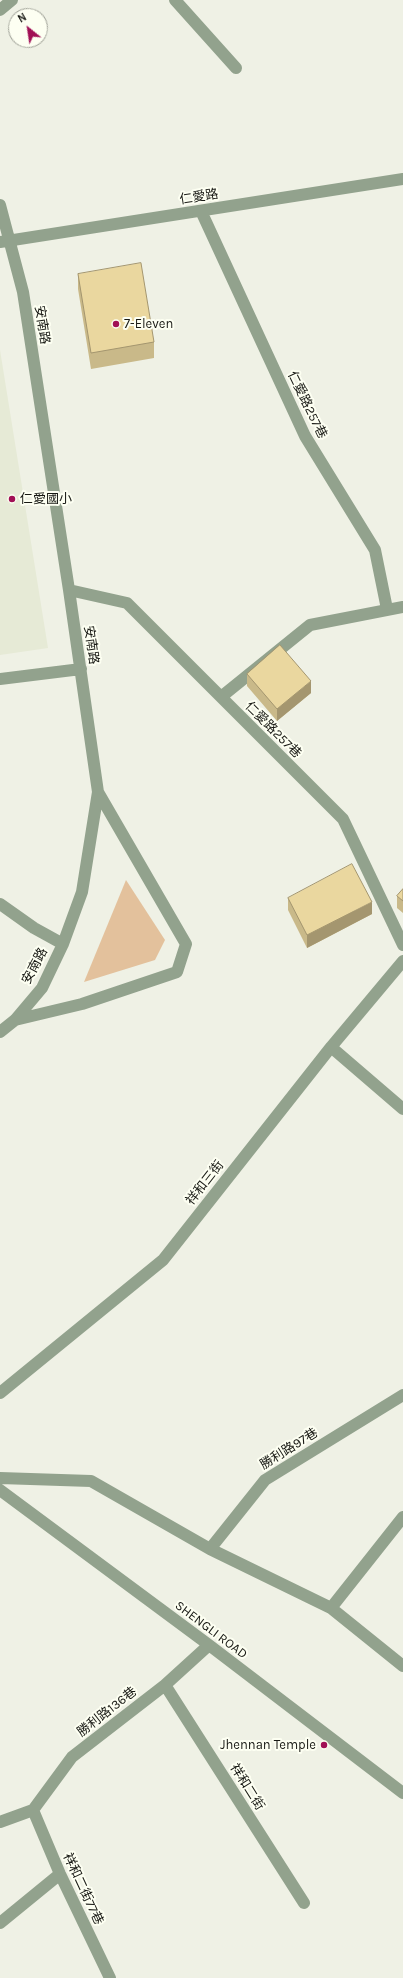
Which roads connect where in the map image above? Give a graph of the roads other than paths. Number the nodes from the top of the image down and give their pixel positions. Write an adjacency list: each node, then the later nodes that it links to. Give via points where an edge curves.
1 (12, 0): 3 (street)
2 (175, 0): 4 (street)
3 (0, 10)
4 (236, 68)
5 (403, 179): 7 (street, 仁愛路)
6 (0, 205): 8 (street, 安南路)
7 (201, 211): 8 (street, 仁愛路); 11 (street, 仁愛路257巷, via 304,436 375,550)
8 (5, 241): 9 (street, 安南路, via 23,292)
9 (69, 590): 12 (street, 安南路); 14 (street, 仁愛路257巷, via 127,603)
10 (403, 607): 11 (street)
11 (387, 609): 14 (street, via 310,625)
12 (81, 669): 13 (street); 15 (street, 安南路)
13 (0, 679)
14 (221, 697): 18 (street, 仁愛路257巷, via 343,819)
15 (98, 792): 17 (street, 安南路, via 82,892); 20 (street, via 186,944 177,972 82,1004)
16 (0, 904): 17 (street, via 34,928)
17 (63, 944): 20 (street, 安南路, via 42,988)
18 (403, 945)
19 (403, 961): 22 (street, 祥和三街)
20 (15, 1020): 21 (street, 安南路)
21 (0, 1032)
22 (331, 1047): 23 (street); 24 (street, 祥和三街, via 163,1260)
23 (403, 1109)
24 (0, 1393)
25 (403, 1395): 29 (street, 勝利路97巷, via 265,1480)
26 (0, 1478): 29 (street, via 91,1481)
27 (0, 1490): 31 (street, SHENGLI ROAD)
28 (403, 1517): 30 (street)
29 (210, 1549): 30 (street)
30 (331, 1608): 32 (street)
31 (208, 1645): 33 (street, 勝利路136巷); 34 (street, SHENGLI ROAD)
32 (403, 1666)
33 (166, 1685): 35 (street, 勝利路136巷, via 72,1758); 38 (street, 祥和二街)
34 (403, 1793)
35 (33, 1810): 36 (street); 37 (street, 祥和二街77巷)
36 (0, 1822)
37 (60, 1874): 39 (street); 40 (street, 祥和二街77巷)
38 (304, 1903)
39 (0, 1923)
40 (110, 1978)

